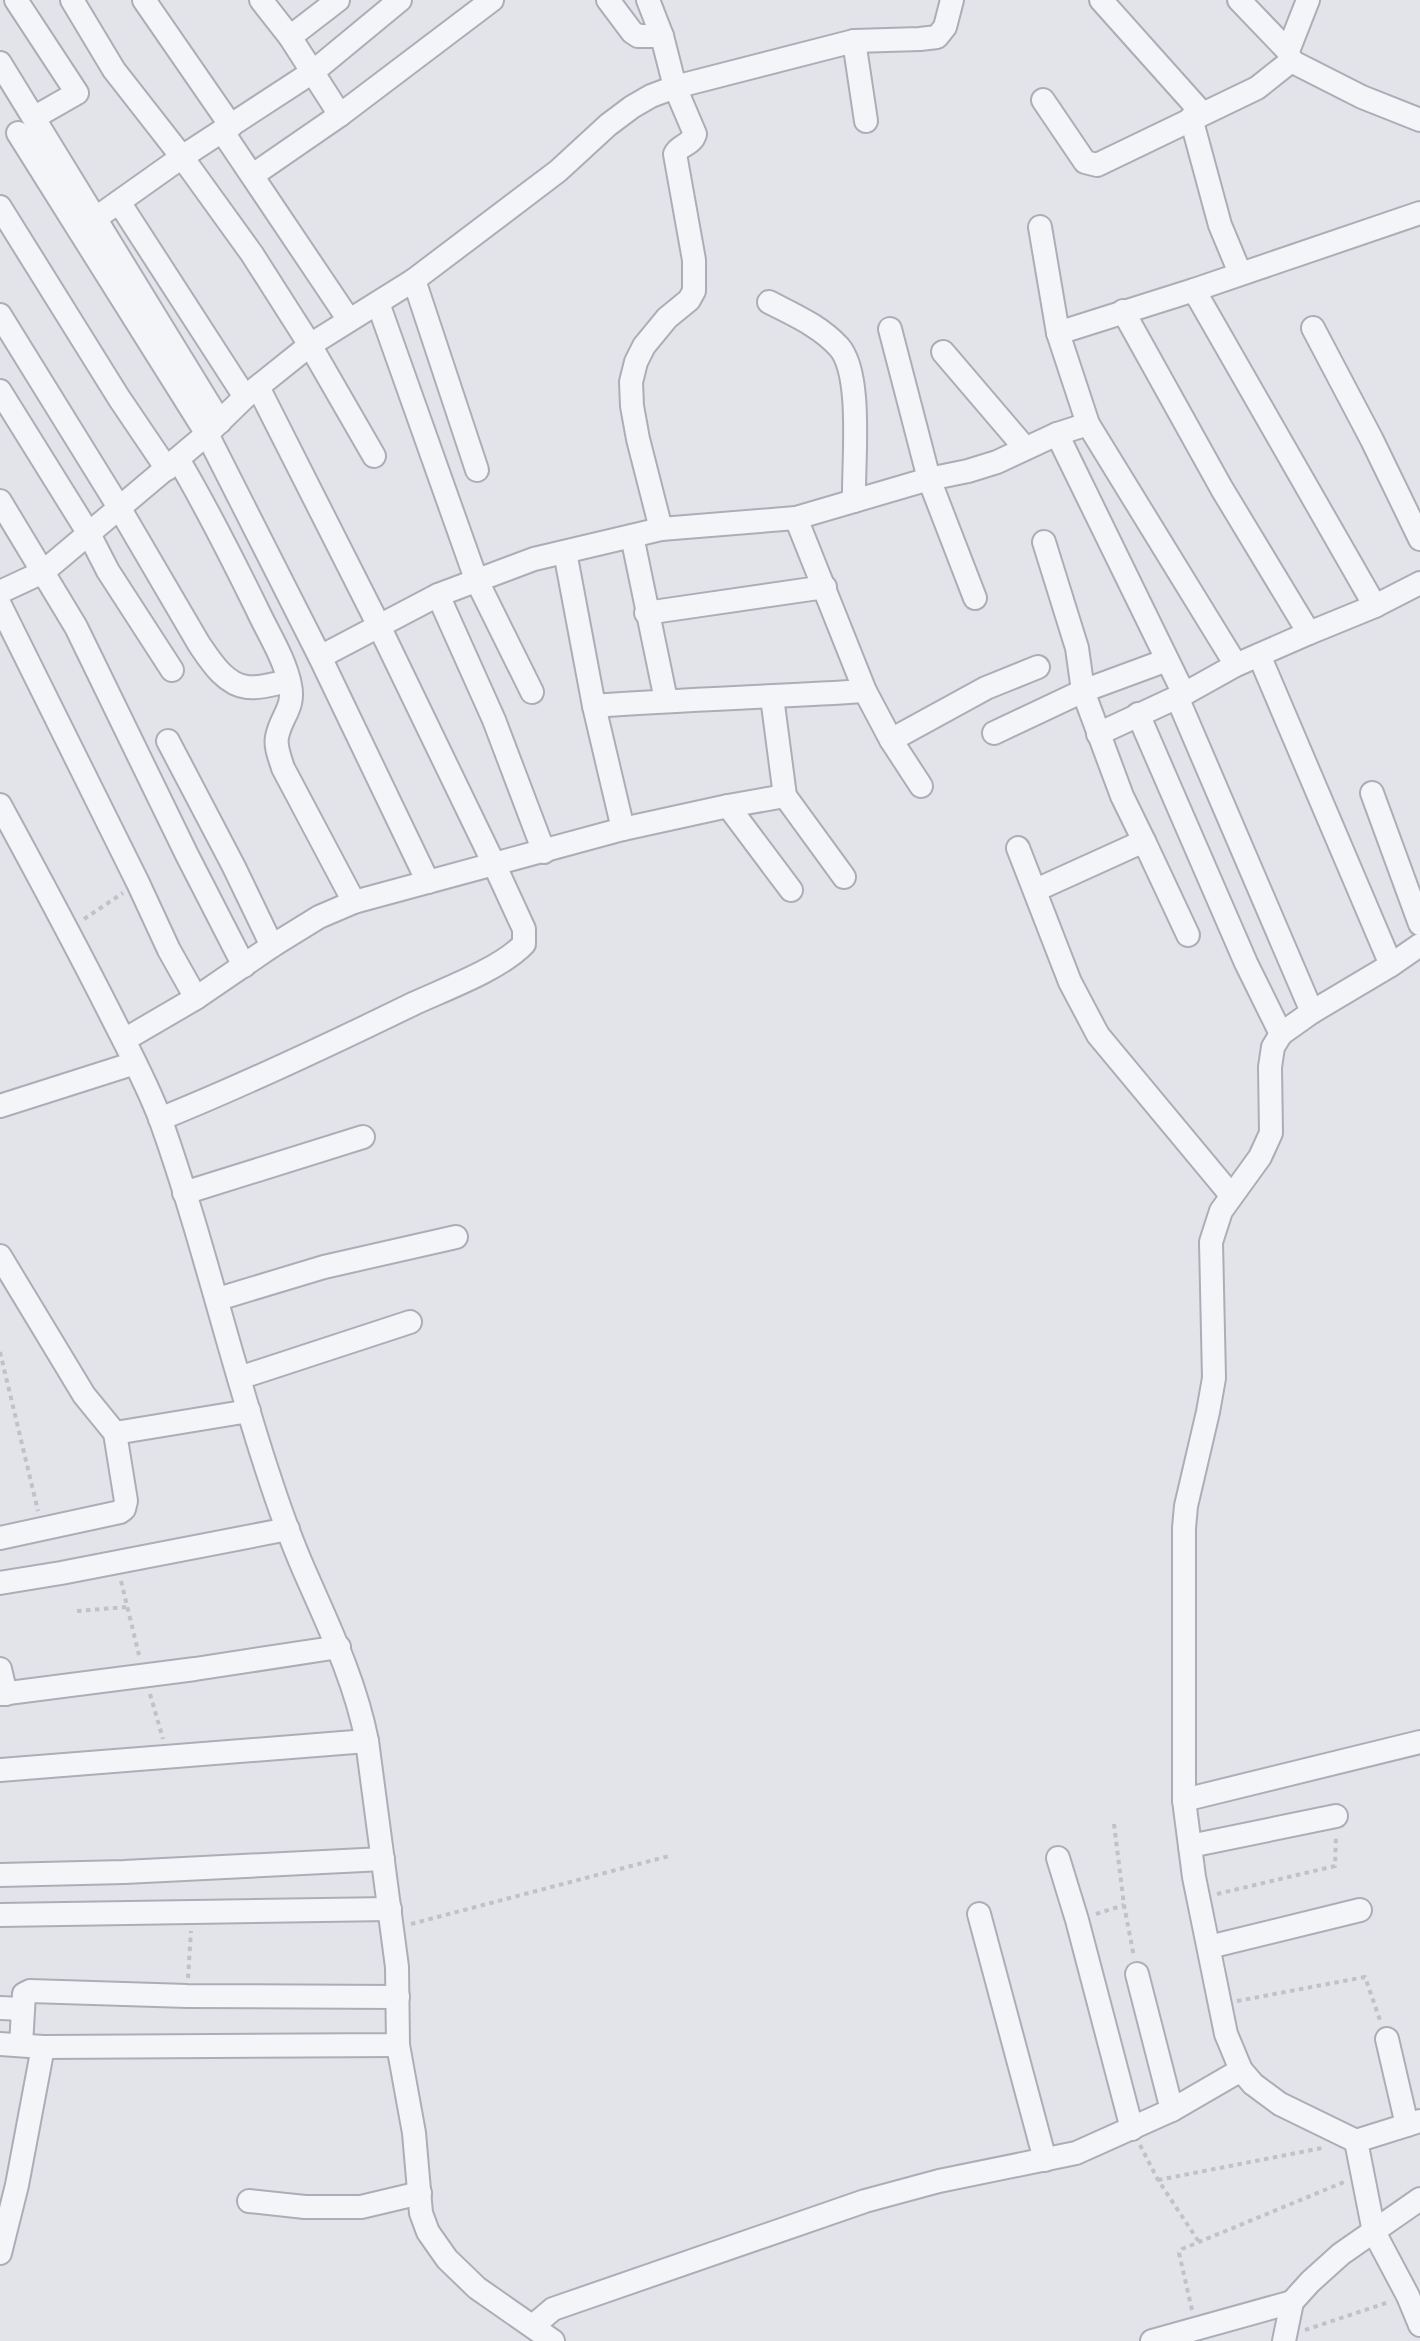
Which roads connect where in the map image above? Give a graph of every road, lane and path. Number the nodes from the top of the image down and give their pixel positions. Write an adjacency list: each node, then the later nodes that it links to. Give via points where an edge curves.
1 (16, 0): 24 (street, via 77,93)
2 (72, 0): 29 (street, via 114,70)
3 (144, 0): 27 (street)
4 (261, 0): 15 (street)
5 (338, 0): 15 (street)
6 (400, 0): 19 (street)
7 (492, 0): 22 (street)
8 (608, 0): 14 (street, via 632,32 638,36)
9 (648, 0): 14 (street)
10 (951, 0): 16 (street, via 945,27 937,37)
11 (1101, 0): 23 (street)
12 (1239, 0): 17 (street)
13 (1308, 0): 17 (street)
14 (662, 36): 20 (street)
15 (290, 37): 19 (street)
16 (854, 41): 20 (street); 26 (street)
17 (1290, 56): 23 (street, via 1257,88); 25 (street, via 1362,97)
18 (0, 63): 24 (street)
19 (314, 71): 22 (street); 27 (street)
20 (675, 87): 37 (street, via 632,107 558,171); 63 (street, via 695,134 675,154 694,260 694,291 644,346 631,382 638,439)
21 (1043, 100): 23 (street, via 1090,165 1104,163)
22 (340, 115): 30 (street)
23 (1196, 116): 36 (street, via 1220,225)
24 (34, 117): 34 (street)
25 (1420, 120)
26 (866, 121)
27 (227, 128): 29 (street); 30 (street)
28 (18, 133): 52 (street)
29 (182, 157): 31 (street); 47 (street, via 252,254)
30 (253, 175): 43 (street)
31 (119, 202): 34 (street); 50 (street)
32 (0, 207): 56 (street, via 119,398)
33 (1420, 213): 36 (street)
34 (96, 218): 52 (street)
35 (1040, 227): 46 (street)
36 (1240, 273): 38 (street)
37 (414, 280): 40 (street); 57 (street)
38 (1194, 290): 41 (street); 77 (street)
39 (769, 302): 60 (street, via 807,322 845,356 854,389)
40 (378, 303): 43 (street); 70 (street)
41 (1122, 311): 46 (street); 80 (street)
42 (0, 315): 61 (street)
43 (349, 320): 47 (street)
44 (1313, 327): 66 (street)
45 (890, 329): 58 (street)
46 (1058, 333): 51 (street)
47 (310, 345): 50 (street); 55 (street)
48 (943, 352): 54 (street)
49 (0, 392): 64 (street)
50 (252, 392): 52 (street); 79 (street)
51 (1088, 424): 53 (street); 84 (street)
52 (214, 428): 56 (street); 82 (street)
53 (1057, 434): 54 (street); 83 (street)
54 (1026, 448): 58 (street, via 997,462)
55 (374, 456)
56 (172, 464): 61 (street); 87 (street, via 205,504)
57 (477, 470)
58 (929, 479): 60 (street); 75 (street)
59 (0, 501): 69 (street)
60 (854, 501): 62 (street)
61 (120, 509): 64 (street); 87 (street, via 199,644 225,677 246,687)
62 (796, 518): 63 (street); 72 (street)
63 (661, 529): 65 (street)
64 (89, 534): 69 (street); 86 (street, via 108,571)
65 (632, 536): 68 (street); 78 (street)
66 (1420, 539)
67 (1044, 542): 89 (street, via 1077,648)
68 (565, 552): 70 (street); 94 (street)
69 (43, 572): 73 (street); 122 (street, via 95,663)
70 (476, 579): 74 (street); 90 (street)
71 (1420, 583): 77 (street)
72 (825, 587): 78 (street); 88 (street)
73 (0, 592)
74 (438, 595): 79 (street); 108 (street, via 502,740)
75 (975, 598)
76 (0, 605): 112 (street)
77 (1375, 606): 80 (street)
78 (646, 613): 93 (street)
79 (378, 624): 82 (street); 109 (street)
80 (1309, 633): 81 (street)
81 (1259, 655): 84 (street); 121 (street)
82 (320, 657): 111 (street)
83 (1167, 660): 89 (street); 91 (street)
84 (1236, 665): 91 (street)
85 (1038, 667): 98 (street, via 986,688)
86 (172, 670)
87 (289, 681): 115 (street, via 289,709 277,736 283,768)
88 (865, 691): 92 (street); 98 (street)
89 (1083, 691): 96 (street); 97 (street)
90 (532, 692)
91 (1180, 695): 95 (street); 124 (street)
92 (772, 698): 93 (street); 102 (street)
93 (666, 700): 94 (street)
94 (594, 706): 105 (street)
95 (1138, 714): 97 (street); 125 (street)
96 (994, 733)
97 (1098, 734): 106 (street)
98 (891, 740): 100 (street)
99 (168, 741): 120 (street)
100 (921, 786)
101 (1372, 793): 116 (street)
102 (785, 796): 104 (street); 110 (street)
103 (0, 805): 117 (street)
104 (728, 806): 105 (street); 113 (street)
105 (623, 829): 108 (street)
106 (1144, 841): 114 (street); 118 (street)
107 (1018, 848): 114 (street)
108 (544, 852): 109 (street)
109 (494, 864): 111 (street); 129 (street, via 524,930 524,944 513,956 252,1081)
110 (844, 877)
111 (428, 882): 115 (street)
112 (138, 883): 117 (path); 123 (street)
113 (791, 890)
114 (1036, 890): 132 (street, via 1070,982 1098,1035)
115 (354, 902): 120 (street, via 319,917)
116 (1420, 924)
117 (68, 929): 126 (street)
118 (1188, 935)
119 (1420, 945): 121 (street)
120 (272, 946): 122 (street)
121 (1391, 965): 124 (street)
122 (244, 966): 123 (street)
123 (196, 998): 126 (street)
124 (1312, 1012): 125 (street)
125 (1281, 1034): 132 (street, via 1273,1047 1270,1067 1271,1133 1260,1157)
126 (124, 1040): 127 (street)
127 (135, 1063): 128 (street); 129 (street)
128 (0, 1106)
129 (160, 1119): 131 (street)
130 (363, 1137): 131 (street)
131 (184, 1193): 135 (street)
132 (1231, 1195): 154 (street, via 1210,1242 1214,1378 1184,1528)
133 (456, 1237): 135 (street, via 324,1267)
134 (0, 1256): 140 (street, via 84,1395)
135 (218, 1299): 138 (street)
136 (410, 1322): 138 (street)
137 (0, 1352): 142 (path)
138 (239, 1378): 139 (street)
139 (249, 1411): 140 (street); 141 (street)
140 (115, 1433): 142 (street, via 126,1496 124,1509)
141 (288, 1529): 144 (street); 146 (street)
142 (43, 1530): 143 (street)
143 (1, 1533)
144 (0, 1583)
145 (77, 1611): 148 (path, via 127,1607)
146 (339, 1647): 148 (street); 150 (street)
147 (0, 1669): 149 (street)
148 (145, 1676): 149 (street); 152 (path)
149 (3, 1694)
150 (368, 1741): 152 (street); 159 (street)
151 (1420, 1742): 154 (street)
152 (168, 1756): 153 (street)
153 (0, 1770)
154 (1184, 1800): 157 (street)
155 (1336, 1816): 157 (street); 162 (path, via 1335,1866)
156 (1114, 1824): 163 (path)
157 (1190, 1846): 162 (street)
158 (669, 1856): 167 (path)
159 (383, 1858): 161 (street); 167 (street)
160 (1058, 1858): 168 (street)
161 (0, 1875)
162 (1199, 1899): 169 (street)
163 (1124, 1905): 168 (path); 170 (path)
164 (1360, 1910): 169 (street)
165 (979, 1914): 182 (street)
166 (0, 1916): 167 (street)
167 (391, 1919): 171 (street)
168 (1077, 1920): 180 (street)
169 (1209, 1947): 172 (street)
170 (1137, 1974): 178 (street)
171 (398, 1997): 173 (street, via 30,1991); 176 (street)
172 (1219, 2004): 174 (path, via 1365,1977); 177 (street)
173 (11, 2008): 175 (street)
174 (1387, 2039): 179 (street)
175 (21, 2045): 176 (street); 190 (street, via 17,2185)
176 (398, 2045): 185 (street)
177 (1241, 2070): 178 (street); 181 (street, via 1280,2104)
178 (1172, 2110): 180 (street)
179 (1413, 2123): 181 (street)
180 (1132, 2129): 182 (street, via 1076,2153); 184 (path)
181 (1356, 2141): 183 (street); 184 (path)
182 (1045, 2160): 195 (street, via 939,2181 851,2205 553,2309)
183 (1364, 2174): 188 (street); 189 (path)
184 (1158, 2181): 189 (path)
185 (420, 2193): 187 (street, via 361,2207); 195 (street, via 421,2213 428,2232 447,2259 477,2288)
186 (1420, 2199): 188 (street)
187 (249, 2201)
188 (1374, 2232): 191 (street); 192 (street, via 1324,2267)
189 (1199, 2242): 194 (path, via 1179,2253)
190 (0, 2253)
191 (1408, 2295): 193 (street); 196 (path)
192 (1292, 2302): 194 (street); 196 (street)
193 (1420, 2325)
194 (1196, 2328): 197 (street)
195 (539, 2335)
196 (1284, 2339)
197 (1152, 2341)

